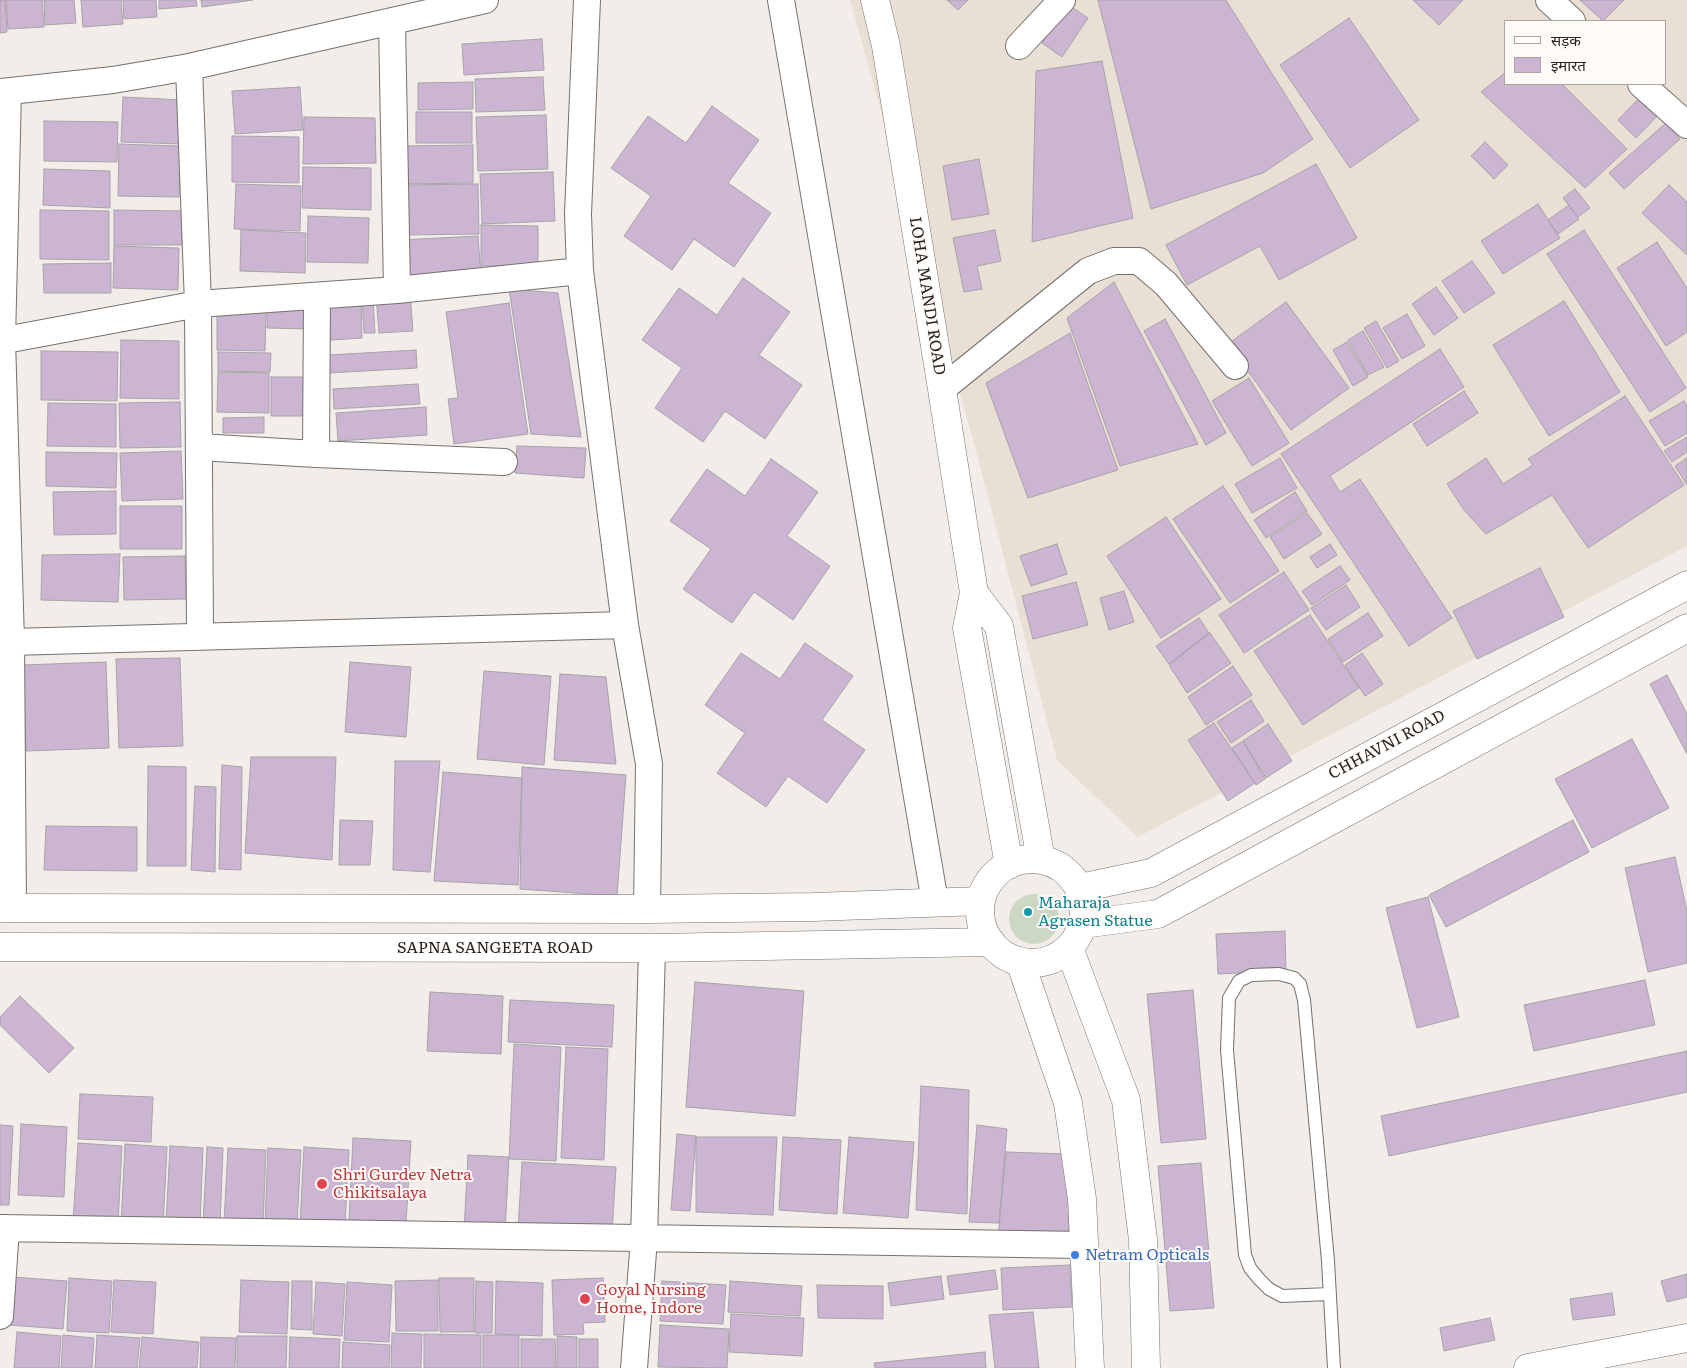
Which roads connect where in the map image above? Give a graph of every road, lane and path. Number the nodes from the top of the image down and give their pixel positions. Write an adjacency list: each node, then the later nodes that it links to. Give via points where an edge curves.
1 (485, 0): 8 (street)
2 (588, 0): 14 (street, via 578,214)
3 (781, 0): 34 (street)
4 (875, 0): 20 (main road, LOHA MANDI ROAD, via 886,46)
5 (1062, 0): 9 (street)
6 (1548, 0): 7 (street)
7 (1571, 20)
8 (392, 23): 10 (street); 15 (street)
9 (1019, 46)
10 (189, 67): 12 (street, via 112,80); 17 (street)
11 (1642, 85): 13 (street)
12 (4, 92): 18 (street)
13 (1687, 125)
14 (580, 271): 15 (street); 26 (street)
15 (397, 290): 16 (street)
16 (317, 296): 17 (street); 22 (street)
17 (198, 304): 18 (street); 21 (street)
18 (1, 340): 29 (street)
19 (1235, 366): 20 (street, via 1166,284 1139,261 1114,261 1088,271)
20 (942, 389): 25 (main road, LOHA MANDI ROAD)
21 (199, 447): 22 (street); 28 (street)
22 (316, 454): 23 (street)
23 (504, 462)
24 (1687, 585): 32 (main road, CHHAVNI ROAD, via 1152,873)
25 (974, 593): 30 (main road, via 999,626); 31 (main road, via 966,628)
26 (625, 625): 28 (street); 36 (street, via 649,764)
27 (1687, 628): 37 (main road, via 1158,914)
28 (200, 635): 29 (street)
29 (11, 642): 35 (street)
30 (1042, 860): 31 (main road, via 1026,858); 32 (main road, via 1050,861 1070,874)
31 (1009, 865): 33 (main road, via 989,881)
32 (1080, 888): 37 (main road, via 1085,910)
33 (981, 901): 34 (main road); 38 (main road, via 980,915)
34 (935, 902): 36 (main road)
35 (6, 908): 36 (main road)
36 (647, 909)
37 (1083, 924): 41 (main road)
38 (990, 942): 40 (main road, SAPNA SANGEETA ROAD); 42 (main road, via 1004,954)
39 (0, 947): 40 (main road, SAPNA SANGEETA ROAD)
40 (652, 948): 44 (street)
41 (1069, 948): 42 (main road, via 1055,958 1038,963); 51 (main road, via 1126,1100 1143,1240)
42 (1020, 961): 45 (main road, via 1068,1104 1082,1199)
43 (3, 1228): 44 (street); 47 (street)
44 (644, 1239): 45 (street); 49 (street)
45 (1083, 1245): 50 (main road)
46 (1329, 1294): 46 (lane, via 1282,1296 1259,1279 1245,1255 1227,1050 1230,998 1238,981 1252,975 1279,974 1294,978 1300,984 1304,1000); 52 (lane)
47 (0, 1316)
48 (1687, 1338): 53 (main road)
49 (634, 1368)
50 (1090, 1368)
51 (1146, 1368)
52 (1334, 1368)
53 (1528, 1368)

